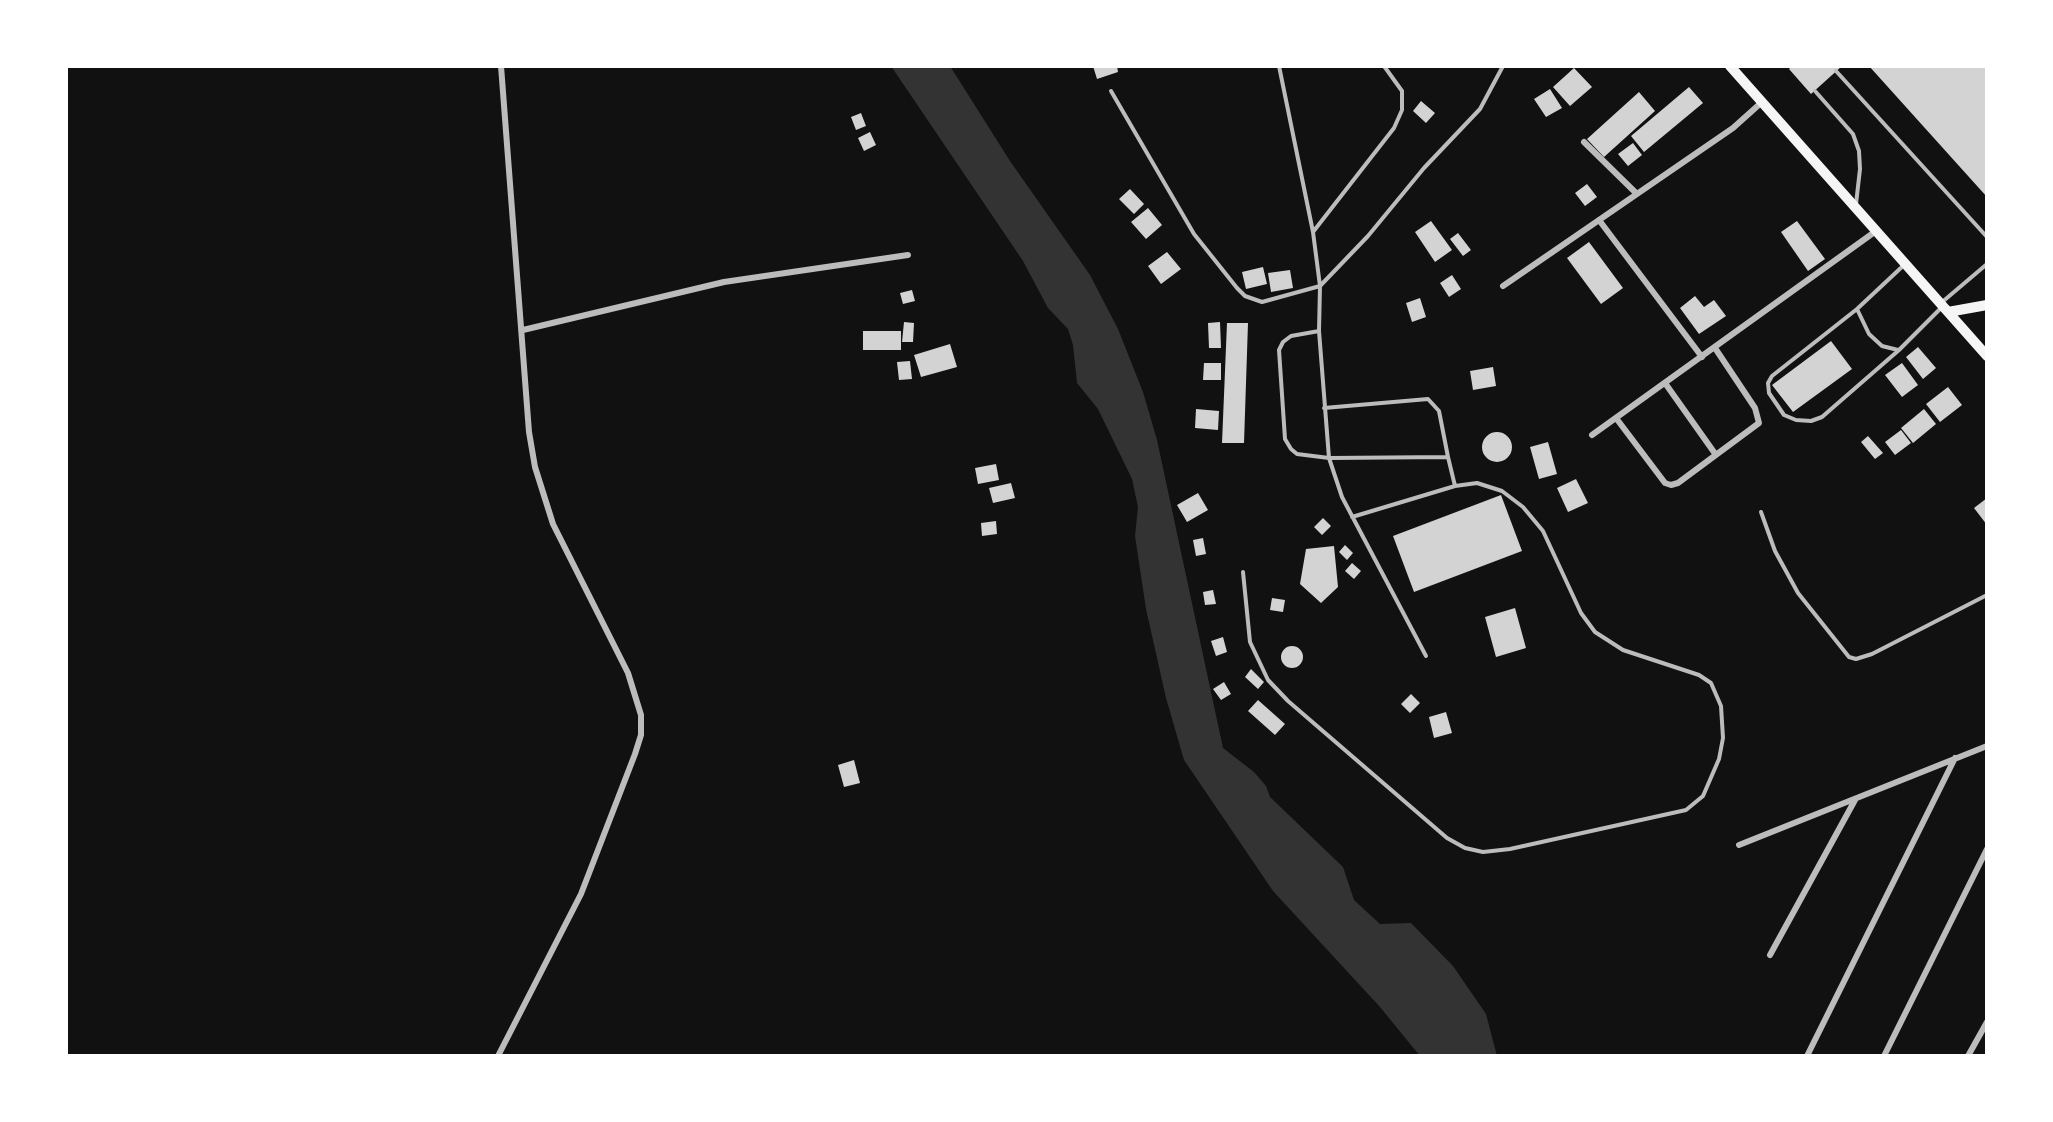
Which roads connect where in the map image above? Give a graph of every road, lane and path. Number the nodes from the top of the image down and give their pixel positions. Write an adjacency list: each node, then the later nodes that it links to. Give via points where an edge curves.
1 (501, 66): 25 (street)
2 (1280, 66): 15 (lane)
3 (1384, 66): 15 (lane, via 1402,91 1402,110 1395,128)
4 (1503, 66): 20 (lane, via 1480,109)
5 (1730, 66): 9 (main road)
6 (1836, 71): 16 (lane)
7 (1111, 91): 20 (lane, via 1194,234 1245,296 1262,302)
8 (1815, 91): 12 (lane, via 1853,134 1859,151)
9 (1762, 102): 11 (street, via 1733,128); 12 (main road)
10 (1584, 142): 11 (street)
11 (1637, 194): 13 (street)
12 (1856, 208): 14 (main road)
13 (1599, 220): 21 (street); 30 (street)
14 (1876, 231): 19 (main road); 27 (street)
15 (1313, 232): 20 (lane)
16 (1987, 237)
17 (908, 255): 25 (street, via 723,282)
18 (1987, 264): 23 (lane)
19 (1904, 265): 23 (main road); 24 (lane)
20 (1320, 286): 26 (lane)
21 (1503, 286)
22 (1987, 305): 23 (main road)
23 (1944, 307): 28 (lane); 29 (main road)
24 (1857, 309): 28 (lane, via 1869,334 1882,346); 28 (lane, via 1772,376 1768,383 1770,393 1784,415 1811,421 1822,417)
25 (523, 330): 51 (street, via 530,432 542,495 628,673 641,715 641,735 581,894)
26 (1319, 331): 32 (lane); 37 (lane, via 1291,336 1279,350 1285,439 1297,454)
27 (1715, 348): 30 (street); 35 (street, via 1759,418 1756,426)
28 (1899, 350)
29 (1986, 352)
30 (1702, 357): 31 (street)
31 (1665, 383): 33 (street); 35 (street)
32 (1324, 408): 36 (lane, via 1428,399 1439,411); 37 (lane)
33 (1616, 418): 34 (street); 35 (street, via 1667,484 1678,483)
34 (1592, 435)
35 (1716, 455)
36 (1448, 457): 37 (lane); 38 (lane)
37 (1329, 458): 40 (lane)
38 (1455, 486): 40 (lane); 41 (lane, via 1490,485 1523,507 1543,531 1581,614 1595,632 1623,650 1712,683 1721,706 1723,738 1719,759 1695,805 1510,849 1482,852 1465,848 1446,838 1268,680 1250,642)
39 (1761, 512): 42 (lane, via 1775,551 1798,593 1849,657 1872,654)
40 (1352, 517): 43 (lane)
41 (1243, 572)
42 (1987, 595)
43 (1426, 656)
44 (1987, 746): 45 (street)
45 (1955, 758): 46 (street); 52 (street)
46 (1856, 800): 47 (street); 49 (street)
47 (1739, 845)
48 (1987, 849): 53 (street)
49 (1770, 955)
50 (1987, 1022): 54 (street)
51 (498, 1056)
52 (1807, 1056)
53 (1884, 1056)
54 (1968, 1056)

